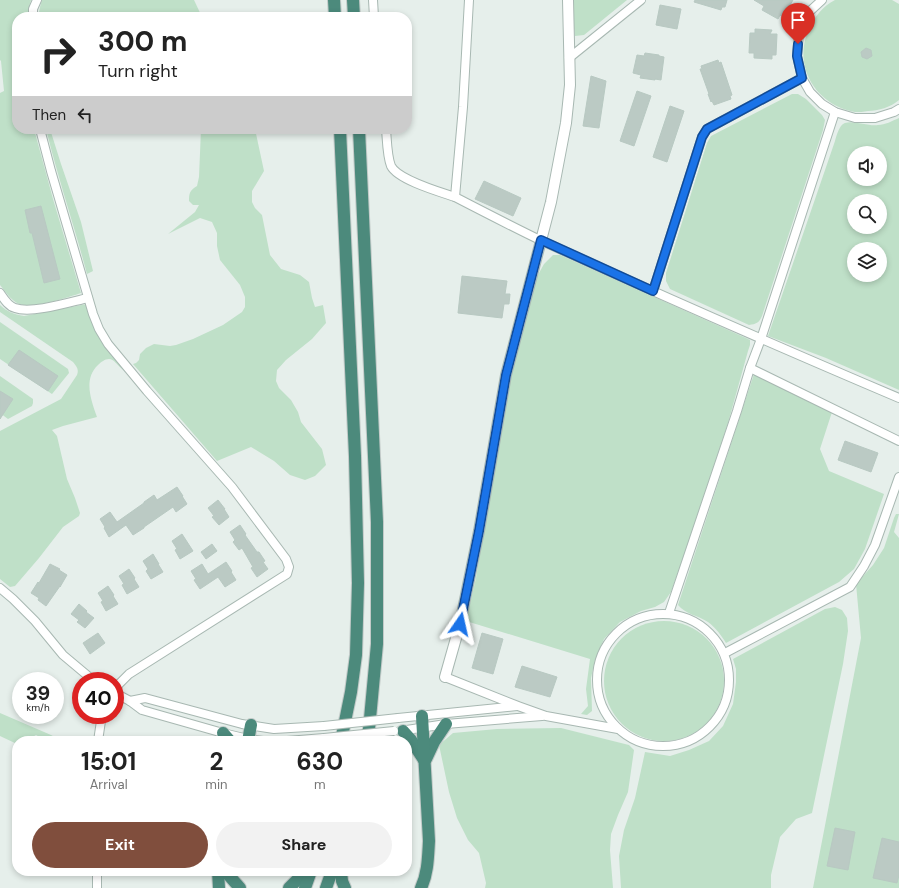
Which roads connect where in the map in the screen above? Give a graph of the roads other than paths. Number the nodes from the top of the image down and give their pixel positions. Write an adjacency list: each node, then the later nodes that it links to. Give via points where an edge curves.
1 (37, 0): 9 (street)
2 (334, 0): 10 (highway)
3 (353, 0): 11 (highway)
4 (373, 0): 12 (street)
5 (468, 0): 21 (street, via 463,107)
6 (568, 0): 13 (street)
7 (641, 0): 13 (street)
8 (822, 0): 14 (street, via 809,12 799,33 797,56)
9 (34, 12)
10 (335, 12)
11 (354, 12)
12 (374, 12)
13 (569, 58): 22 (street, via 570,85 566,123 552,202)
14 (802, 78): 16 (street, via 810,92); 23 (street, via 707,129 702,137)
15 (899, 109): 16 (street, via 874,118 854,118)
16 (835, 112): 26 (street)
17 (41, 134): 25 (street)
18 (340, 134): 50 (highway, via 355,456 358,583 356,655)
19 (359, 134): 52 (highway, via 377,530 377,644)
20 (387, 134): 21 (street, via 390,165 394,171 413,182)
21 (455, 198): 22 (street)
22 (541, 240): 23 (street); 35 (street, via 506,375 462,616)
23 (653, 291): 26 (street)
24 (0, 293): 25 (street, via 14,308 25,310)
25 (88, 298): 36 (street, via 99,329 108,344 232,487 290,567 286,574)
26 (761, 339): 27 (street); 28 (street)
27 (750, 368): 29 (street); 32 (street, via 738,411)
28 (899, 398)
29 (899, 441)
30 (899, 477): 33 (street, via 876,544 850,587)
31 (0, 588): 34 (street, via 35,621 63,655)
32 (669, 613): 33 (street, via 693,620 712,634); 45 (street, via 650,615 630,622 614,635 602,652 597,672 598,693 605,713)
33 (725, 653): 45 (street, via 730,672 730,691 726,704 712,726 697,738 679,745 660,747 640,743)
34 (83, 672)
35 (445, 677): 39 (street)
36 (124, 679)
37 (124, 697): 38 (street)
38 (130, 701): 44 (street, via 145,698); 48 (street, via 142,710)
39 (518, 706): 40 (street); 41 (street)
40 (546, 716): 43 (street); 45 (street)
41 (423, 722): 43 (street); 44 (street, bridge, via 398,718 274,729); 46 (street); 55 (highway)
42 (101, 724): 47 (street)
43 (446, 724): 55 (highway)
44 (251, 726): 49 (highway)
45 (618, 729)
46 (398, 731): 51 (street, bridge); 53 (highway)
47 (99, 736)
48 (223, 736)
49 (249, 736)
50 (342, 736)
51 (345, 736)
52 (367, 736)
53 (405, 736)
54 (412, 742): 55 (highway)
55 (425, 761): 70 (highway, via 428,859)
56 (97, 876): 63 (street)
57 (218, 876): 64 (highway)
58 (230, 876): 65 (highway)
59 (300, 876): 66 (highway)
60 (309, 876): 67 (highway)
61 (330, 876): 68 (highway)
62 (342, 876): 69 (highway)
63 (97, 888)
64 (219, 888)
65 (240, 888)
66 (289, 888)
67 (305, 888)
68 (326, 888)
69 (346, 888)
70 (421, 888)

